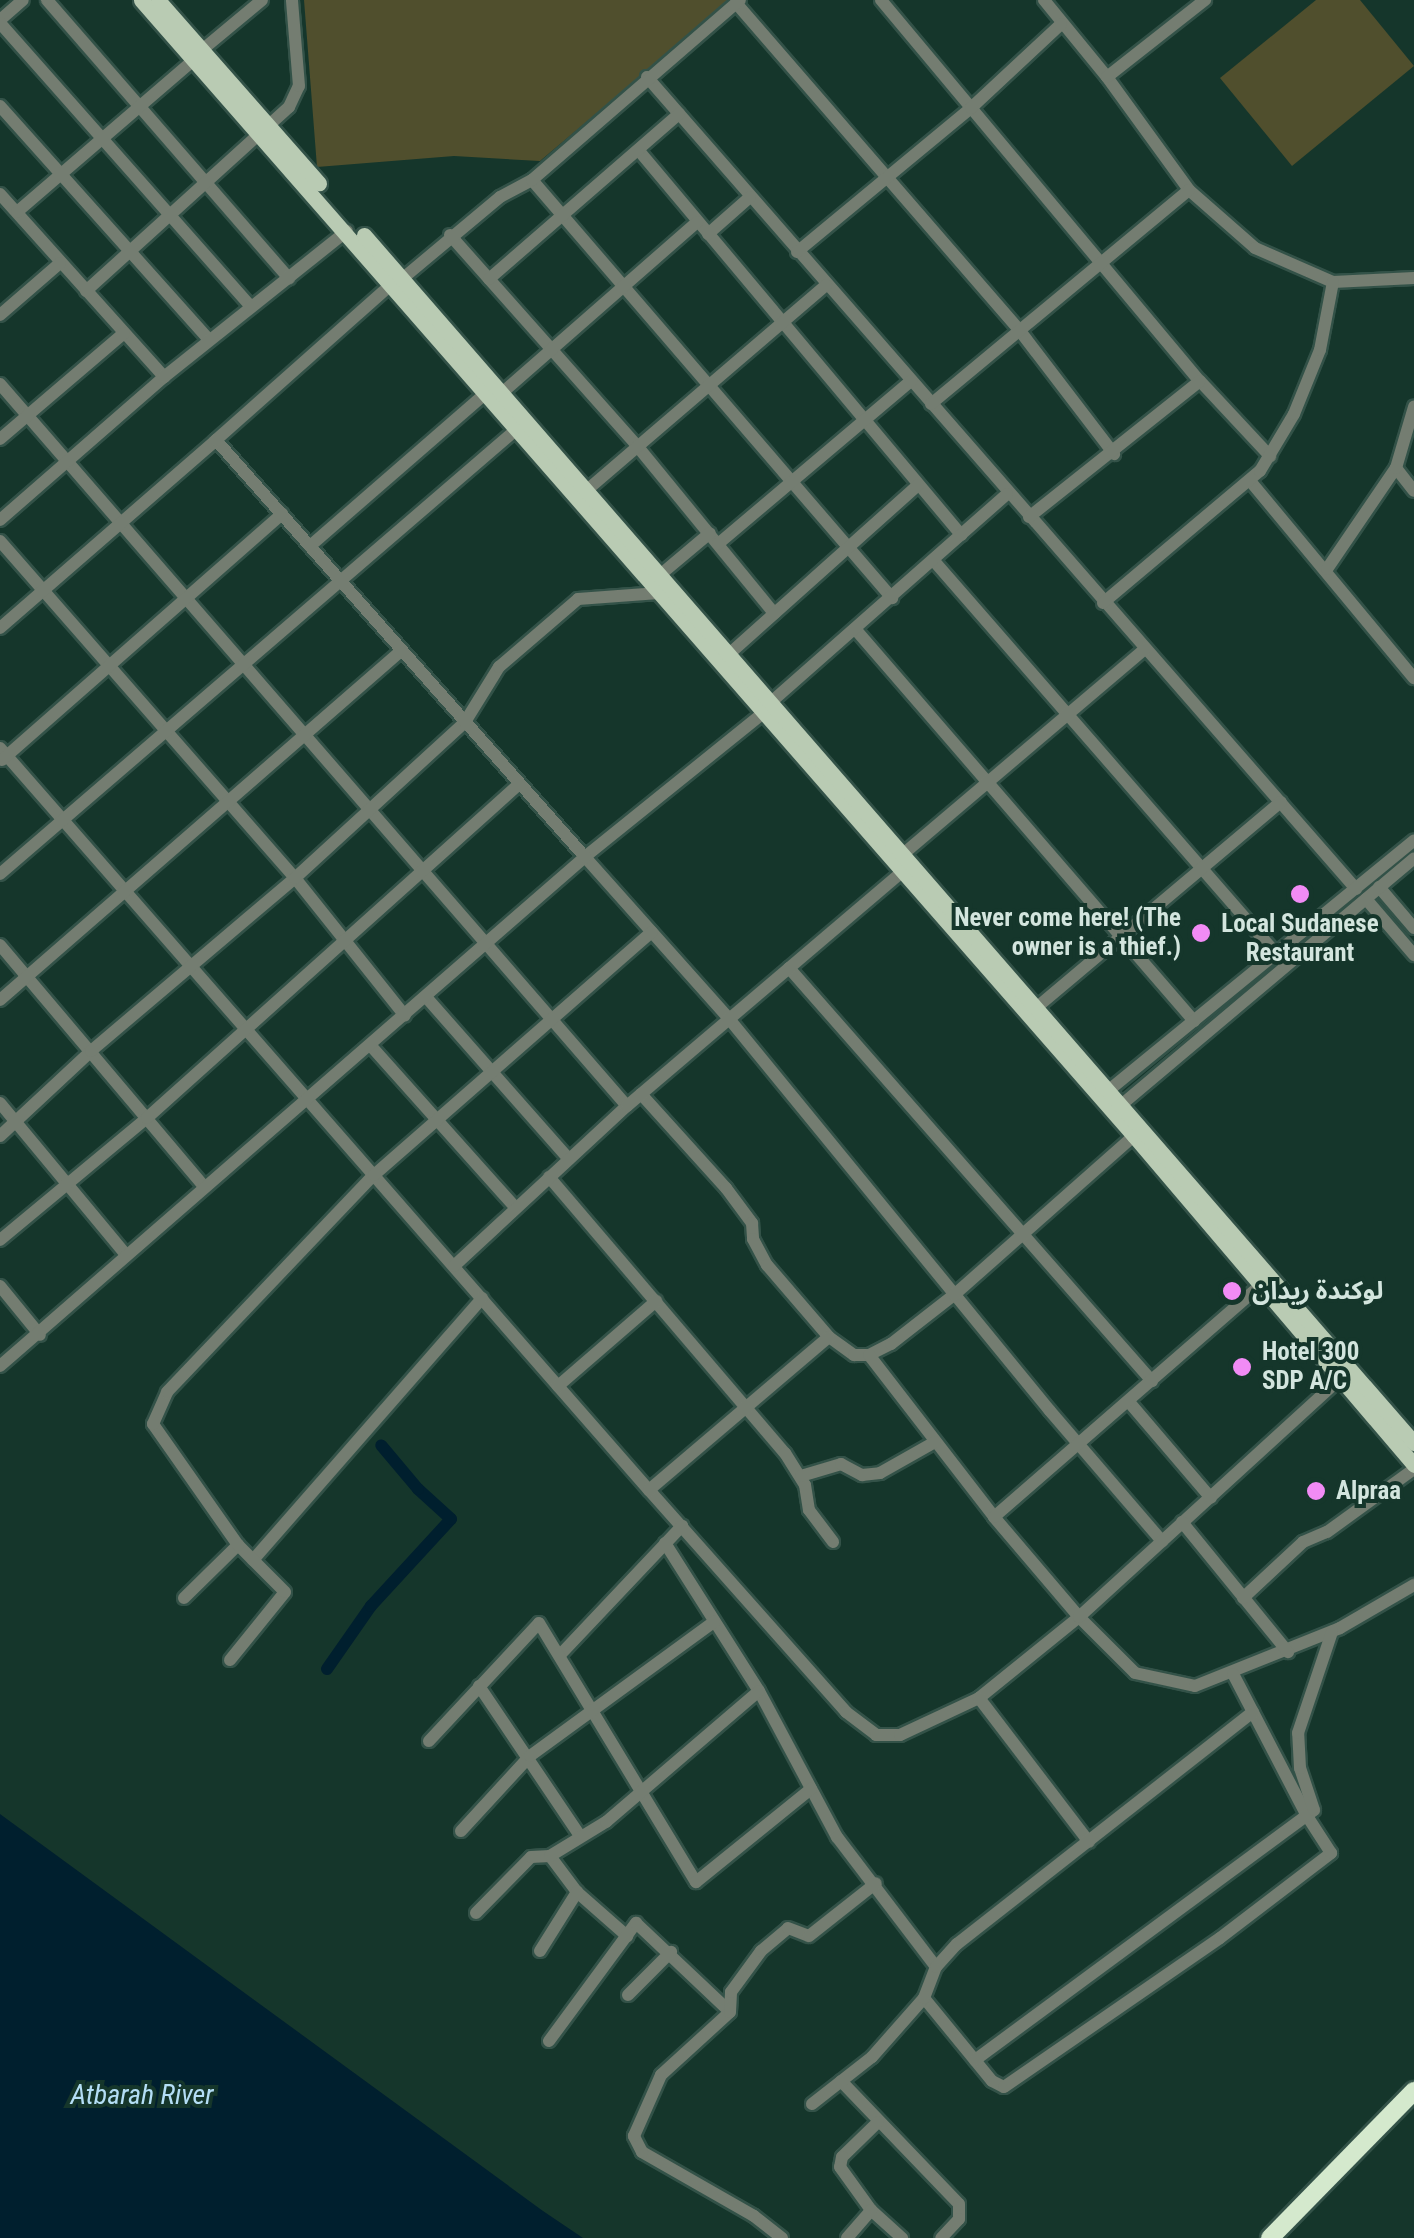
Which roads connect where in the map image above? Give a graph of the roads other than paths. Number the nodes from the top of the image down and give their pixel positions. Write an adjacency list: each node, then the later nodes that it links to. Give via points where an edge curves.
1 (24, 0): 11 (street)
2 (46, 0): 17 (street)
3 (141, 0): 13 (main road)
4 (158, 0): 13 (main road)
5 (292, 0): 20 (street, via 299,86 289,107)
6 (881, 0): 18 (street)
7 (1044, 0): 12 (street)
8 (738, 2): 15 (street); 24 (street)
9 (1199, 2): 14 (street)
10 (252, 3): 13 (street)
11 (0, 21): 21 (street)
12 (1061, 24): 14 (street); 18 (street)
13 (198, 55): 17 (street); 20 (main road)
14 (1107, 76): 27 (street)
15 (647, 77): 19 (street); 25 (street)
16 (0, 106): 23 (street)
17 (140, 106): 21 (street); 26 (street)
18 (971, 108): 24 (street); 39 (street)
19 (679, 114): 22 (street); 28 (street)
20 (264, 129): 26 (street); 34 (main road); 44 (main road)
21 (102, 140): 23 (street); 31 (street)
22 (640, 152): 32 (street); 33 (street)
23 (61, 175): 30 (street); 38 (street)
24 (886, 177): 37 (street); 52 (street)
25 (532, 180): 32 (street); 36 (street)
26 (208, 183): 31 (street); 41 (street)
27 (1188, 190): 39 (street); 45 (street, via 1255,248)
28 (750, 197): 35 (street); 37 (street)
29 (2, 198): 30 (street)
30 (17, 212): 40 (street)
31 (171, 217): 38 (street); 49 (street)
32 (562, 220): 43 (street); 47 (street)
33 (697, 222): 35 (street); 47 (street)
34 (347, 231): 41 (street); 44 (main road)
35 (708, 234): 51 (street)
36 (450, 235): 43 (street); 44 (street)
37 (797, 252): 46 (street)
38 (131, 254): 48 (street); 54 (street)
39 (1100, 262): 52 (street); 58 (street)
40 (60, 263): 48 (street); 50 (street)
41 (289, 278): 49 (street)
42 (1414, 278): 45 (street)
43 (489, 279): 55 (street)
44 (398, 282): 61 (main road); 68 (street)
45 (1333, 282): 71 (street, via 1320,350)
46 (826, 285): 51 (street); 57 (street)
47 (622, 286): 55 (street); 60 (street)
48 (86, 291): 53 (street)
49 (250, 307): 54 (street)
50 (0, 316)
51 (784, 323): 60 (street); 65 (street)
52 (1020, 330): 62 (street); 70 (street)
53 (124, 333): 56 (street); 64 (street)
54 (209, 340): 56 (street)
55 (552, 348): 61 (street); 69 (street)
56 (164, 376): 72 (street)
57 (911, 381): 62 (street); 65 (street)
58 (1200, 381): 70 (street); 71 (street)
59 (0, 384): 64 (street)
60 (708, 385): 69 (street); 74 (street)
61 (495, 392): 66 (main road); 77 (main road); 87 (street)
62 (931, 404): 79 (street)
63 (1414, 407): 73 (street)
64 (28, 416): 67 (street); 72 (street)
65 (864, 420): 74 (street); 76 (street)
66 (518, 428): 92 (street); 94 (main road)
67 (0, 440)
68 (216, 440): 80 (street); 83 (street)
69 (638, 448): 77 (street); 85 (street)
70 (1114, 454): 81 (street)
71 (1270, 456): 75 (street)
72 (66, 463): 82 (street); 83 (street)
73 (1396, 468): 78 (street); 90 (street)
74 (792, 481): 85 (street); 88 (street)
75 (1251, 482): 90 (street); 97 (street)
76 (918, 485): 84 (street); 88 (street)
77 (587, 490): 91 (main road)
78 (1414, 491)
79 (1007, 494): 81 (street); 84 (street)
80 (282, 514): 87 (street); 95 (street)
81 (1029, 518): 97 (street)
82 (0, 520)
83 (120, 522): 93 (street); 95 (street)
84 (961, 535): 89 (street)
85 (714, 538): 91 (street); 98 (street)
86 (0, 541): 93 (street)
87 (310, 546): 92 (street)
88 (849, 549): 96 (street); 98 (street)
89 (934, 561): 96 (street); 108 (street)
90 (1327, 569): 106 (street)
91 (660, 574): 103 (main road)
92 (339, 580): 102 (street); 104 (street)
93 (43, 590): 99 (street); 105 (street)
94 (660, 594): 107 (main road); 109 (street, via 578,598 499,667)
95 (186, 598): 104 (street); 105 (street)
96 (892, 598): 100 (street)
97 (1103, 603): 101 (street)
98 (774, 613): 103 (street)
99 (0, 628)
100 (856, 630): 107 (street); 113 (street)
101 (1145, 649): 108 (street); 116 (street)
102 (402, 650): 109 (street); 111 (street)
103 (728, 654): 107 (main road)
104 (244, 663): 110 (street); 111 (street)
105 (108, 665): 110 (street); 112 (street)
106 (1414, 678)
107 (766, 708): 120 (street); 122 (main road)
108 (1069, 717): 113 (street); 123 (street)
109 (465, 722): 114 (street); 117 (street)
110 (166, 732): 115 (street); 118 (street)
111 (306, 734): 115 (street); 117 (street)
112 (2, 755): 118 (street)
113 (985, 782): 122 (street); 132 (street)
114 (519, 784): 120 (street); 124 (street)
115 (226, 800): 126 (street); 128 (street)
116 (1281, 802): 123 (street); 129 (street)
117 (370, 807): 124 (street); 126 (street)
118 (63, 820): 125 (street); 128 (street)
119 (1414, 840): 129 (street)
120 (584, 857): 131 (street); 134 (street)
121 (1414, 858): 127 (street)
122 (904, 864): 139 (street); 143 (main road); 153 (main road)
123 (1200, 868): 132 (street); 137 (street)
124 (424, 872): 133 (street); 134 (street)
125 (0, 874)
126 (295, 878): 133 (street); 138 (street)
127 (1380, 887): 129 (street); 130 (street)
128 (124, 890): 138 (street); 140 (street)
129 (1361, 894): 136 (street); 137 (street)
130 (1414, 928)
131 (652, 932): 145 (street); 146 (street)
132 (1120, 937): 143 (street); 147 (street)
133 (344, 941): 144 (street); 148 (street)
134 (489, 942): 141 (street); 145 (street)
135 (0, 945): 140 (street)
136 (1414, 956)
137 (1281, 960): 147 (street); 157 (street)
138 (191, 966): 148 (street); 150 (street)
139 (789, 968): 146 (street); 169 (street)
140 (26, 976): 142 (street); 150 (street)
141 (426, 997): 144 (street); 151 (street)
142 (0, 1000)
143 (1036, 1008): 153 (main road)
144 (405, 1016): 149 (street)
145 (550, 1020): 151 (street); 156 (street)
146 (730, 1020): 152 (street); 175 (street)
147 (1194, 1021): 153 (street)
148 (248, 1029): 154 (street); 158 (street)
149 (371, 1046): 154 (street); 159 (street)
150 (91, 1052): 158 (street); 160 (street)
151 (490, 1072): 159 (street); 163 (street)
152 (641, 1094): 156 (street); 179 (street, via 726,1188 752,1222 762,1258)
153 (1104, 1094): 157 (main road)
154 (308, 1100): 164 (street); 166 (street)
155 (0, 1103): 160 (street)
156 (627, 1106): 163 (street)
157 (1117, 1108): 162 (main road); 188 (main road)
158 (147, 1118): 166 (street); 167 (street)
159 (435, 1119): 164 (street); 168 (street)
160 (15, 1122): 161 (street); 167 (street)
161 (0, 1136)
162 (1134, 1136): 169 (street); 173 (main road)
163 (569, 1159): 165 (street)
164 (374, 1175): 172 (street); 200 (street, via 167,1392 157,1411 153,1424)
165 (549, 1178): 168 (street); 177 (street)
166 (204, 1186): 171 (street)
167 (66, 1187): 170 (street); 171 (street)
168 (515, 1208): 172 (street)
169 (1024, 1233): 175 (street); 183 (street)
170 (0, 1240)
171 (126, 1255): 178 (street)
172 (454, 1266): 176 (street)
173 (1262, 1284): 182 (main road); 183 (street)
174 (0, 1286): 178 (street)
175 (954, 1295): 180 (street); 189 (street)
176 (482, 1298): 184 (street); 201 (street)
177 (656, 1301): 184 (street); 186 (street)
178 (40, 1335): 181 (street)
179 (829, 1337): 180 (street, via 850,1353); 186 (street)
180 (869, 1356): 187 (street)
181 (0, 1366)
182 (1341, 1378): 190 (main road); 193 (street)
183 (1152, 1381): 185 (street)
184 (558, 1386): 192 (street)
185 (1128, 1402): 189 (street); 193 (street)
186 (747, 1406): 191 (street); 192 (street)
187 (935, 1442): 191 (street, via 868,1476 841,1464); 194 (street)
188 (1414, 1443)
189 (1078, 1445): 194 (street); 197 (street)
190 (1414, 1467): 204 (street, via 1327,1532 1303,1542)
191 (800, 1476): 199 (street, via 809,1510)
192 (649, 1490): 196 (street)
193 (1211, 1498): 195 (street)
194 (994, 1517): 205 (street)
195 (1182, 1522): 197 (street); 204 (street)
196 (682, 1526): 198 (street); 214 (street, via 846,1712 876,1735 900,1735)
197 (1162, 1540): 205 (street)
198 (665, 1542): 206 (street); 209 (street)
199 (833, 1542)
200 (238, 1545): 201 (street); 203 (street)
201 (253, 1560): 210 (street, via 285,1592)
202 (1414, 1585): 207 (street)
203 (184, 1598)
204 (1243, 1598): 208 (street)
205 (1078, 1617): 211 (street, via 1126,1665 1153,1680 1195,1686); 214 (street)
206 (714, 1622): 213 (street); 215 (street)
207 (1332, 1632): 208 (street); 221 (street, via 1298,1734 1300,1768 1314,1810)
208 (1288, 1652): 211 (street)
209 (560, 1655): 212 (street, via 536,1623); 215 (street)
210 (230, 1660)
211 (1234, 1674): 216 (street)
212 (479, 1686): 217 (street); 218 (street)
213 (759, 1691): 219 (street); 220 (street)
214 (979, 1698): 224 (street)
215 (594, 1710): 218 (street); 219 (street)
216 (1253, 1712): 221 (street); 224 (street)
217 (429, 1741)
218 (530, 1756): 222 (street); 223 (street)
219 (642, 1790): 220 (street, via 699,1884); 223 (street)
220 (811, 1790): 226 (street)
221 (1307, 1816): 237 (street); 237 (street, via 1331,1853 1220,1938 1011,2084 997,2086)
222 (460, 1831)
223 (580, 1836): 225 (street)
224 (1089, 1842): 232 (street)
225 (550, 1856): 227 (street); 228 (street, via 531,1857)
226 (876, 1883): 232 (street); 235 (street, via 810,1936 788,1928 761,1951 731,1992)
227 (577, 1892): 229 (street); 230 (street)
228 (476, 1913)
229 (628, 1936): 231 (street, via 638,1923); 236 (street)
230 (540, 1951)
231 (671, 1952): 233 (street); 235 (street)
232 (936, 1967): 234 (street)
233 (628, 1996)
234 (924, 1998): 237 (street); 238 (street)
235 (730, 2012): 243 (street, via 661,2075 634,2141)
236 (549, 2040)
237 (975, 2060)
238 (841, 2082): 240 (street); 241 (street)
239 (1414, 2092): 247 (highway)
240 (812, 2104)
241 (878, 2122): 242 (street, via 839,2161); 246 (street, via 960,2204 959,2219)
242 (871, 2210): 244 (street); 245 (street)
243 (782, 2238)
244 (847, 2238)
245 (902, 2238)
246 (941, 2238)
247 (1270, 2238)

